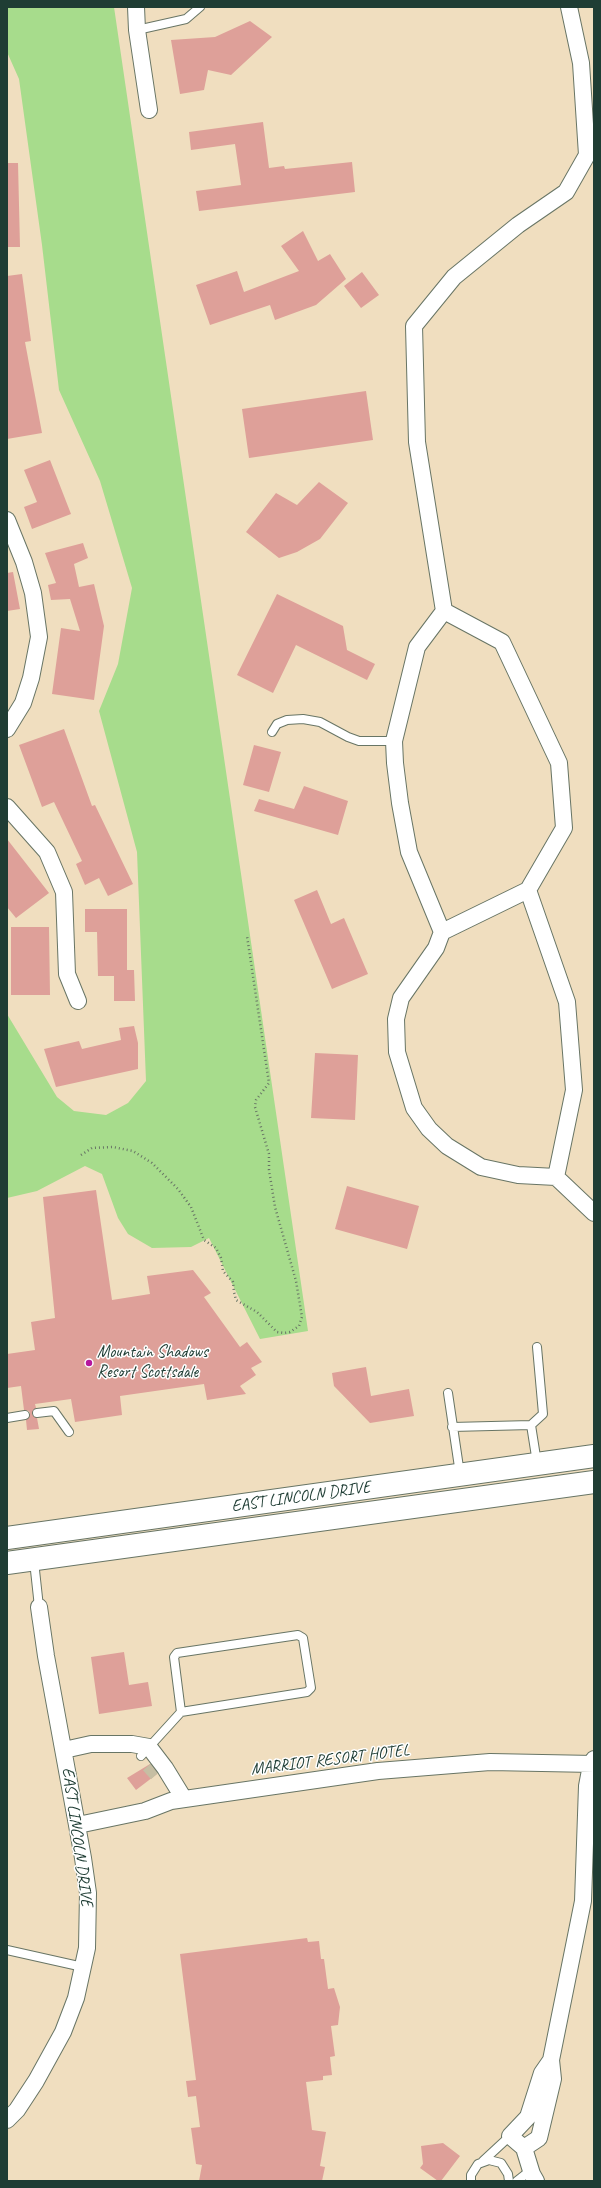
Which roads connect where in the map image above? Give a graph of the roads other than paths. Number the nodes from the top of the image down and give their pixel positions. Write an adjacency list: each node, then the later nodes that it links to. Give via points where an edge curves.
1 (136, 7): 4 (street)
2 (200, 7): 4 (lane, via 186,19)
3 (569, 7): 7 (street, via 581,63 587,155 566,192 518,225 454,276 414,326 418,442)
4 (137, 30): 5 (street)
5 (149, 110)
6 (7, 520): 8 (street, via 33,593 38,637 32,678 23,703)
7 (444, 611): 10 (street, via 416,648); 12 (street, via 502,642 559,763 564,828)
8 (7, 730)
9 (272, 732): 10 (lane, via 277,724 287,720 303,719 320,722 359,741)
10 (394, 741): 13 (street, via 400,803 409,852)
11 (7, 807): 14 (street, via 46,852 64,892 68,974)
12 (528, 890): 13 (street); 15 (street, via 567,1002 574,1090)
13 (442, 932): 15 (street, via 436,948 401,998 396,1019 396,1052 414,1108 429,1129 448,1146 481,1166 518,1174)
14 (78, 1001)
15 (556, 1177): 16 (street)
16 (594, 1213)
17 (537, 1347): 22 (lane, via 543,1414)
18 (448, 1393): 23 (lane)
19 (37, 1413): 24 (lane, via 54,1411)
20 (25, 1415): 21 (lane)
21 (7, 1418)
22 (531, 1425): 23 (lane); 26 (lane)
23 (452, 1427): 27 (lane)
24 (69, 1432)
25 (594, 1456): 26 (main road, EAST LINCOLN DRIVE)
26 (537, 1464): 27 (main road, EAST LINCOLN DRIVE)
27 (460, 1475): 28 (main road, EAST LINCOLN DRIVE)
28 (408, 1482): 30 (main road); 31 (main road, EAST LINCOLN DRIVE)
29 (594, 1482): 30 (main road, EAST LINCOLN DRIVE)
30 (411, 1508): 34 (main road, EAST LINCOLN DRIVE)
31 (113, 1524): 32 (main road, EAST LINCOLN DRIVE); 33 (main road, via 94,1538 23,1548)
32 (7, 1538)
33 (7, 1554)
34 (34, 1559): 35 (main road, EAST LINCOLN DRIVE); 36 (lane, EAST LINCOLN DRIVE)
35 (7, 1563)
36 (39, 1607): 38 (street, EAST LINCOLN DRIVE)
37 (181, 1712): 37 (lane, via 174,1657 177,1653 298,1635 304,1638 311,1688 307,1692); 39 (lane)
38 (64, 1750): 39 (street, via 91,1744 118,1744); 42 (street, EAST LINCOLN DRIVE)
39 (149, 1761): 41 (street, via 166,1789); 41 (street, via 165,1768)
40 (593, 1763): 41 (street, MARRIOT RESORT HOTEL, via 490,1762 378,1771); 45 (street, via 587,1786 583,1901)
41 (177, 1800): 42 (street, MARRIOT RESORT HOTEL, via 145,1811)
42 (78, 1825): 44 (street, EAST LINCOLN DRIVE, via 88,1893 89,1921)
43 (7, 1950): 44 (lane)
44 (83, 1967): 46 (street, EAST LINCOLN DRIVE, via 76,1998 63,2032 36,2081 17,2110)
45 (551, 2060): 47 (street, via 542,2073 528,2117); 48 (street, via 553,2079 538,2138)
46 (7, 2120)
47 (510, 2136): 48 (street); 49 (lane)
48 (524, 2148): 50 (street)
49 (483, 2161): 51 (lane, via 474,2169); 52 (lane, via 496,2160 501,2163)
50 (534, 2176): 53 (lane)
51 (471, 2181)
52 (509, 2181)
53 (517, 2181)

